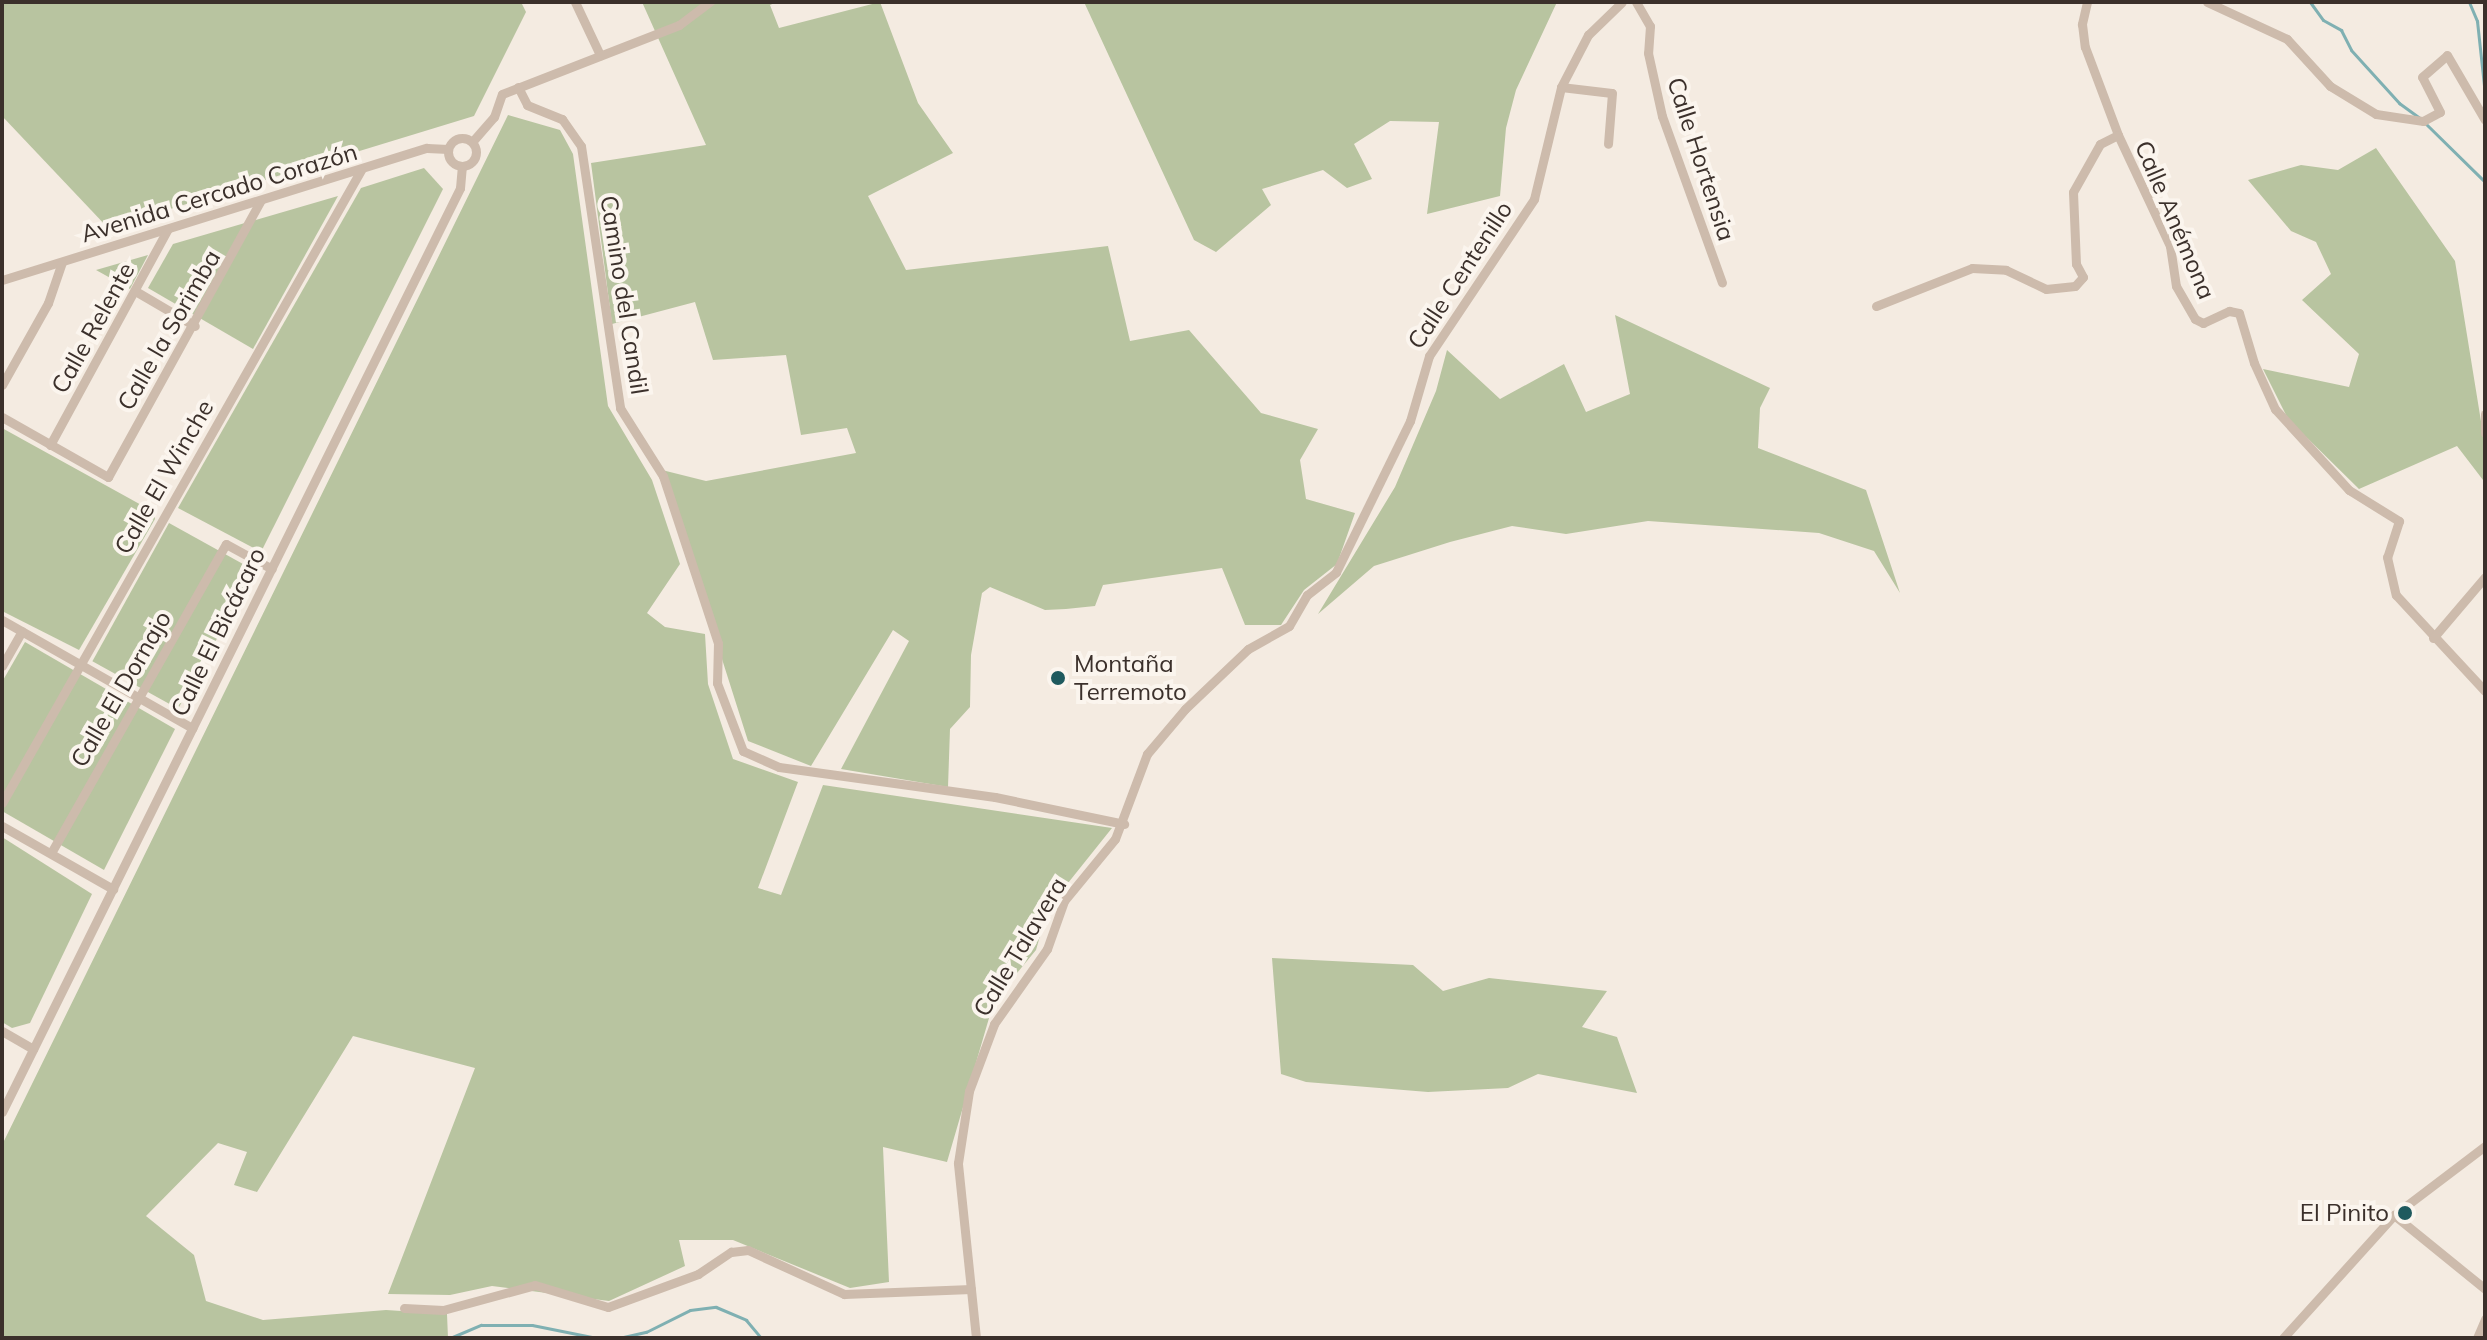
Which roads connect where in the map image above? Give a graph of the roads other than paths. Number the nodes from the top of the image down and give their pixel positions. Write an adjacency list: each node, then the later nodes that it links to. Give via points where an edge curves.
1 (575, 2): 7 (street)
2 (710, 2): 7 (street, via 679,25)
3 (1622, 2): 9 (street, Calle Centenillo, via 1588,35)
4 (1636, 2): 21 (street, Calle Hortensia, via 1650,26 1648,53 1662,116)
5 (2087, 2): 11 (street, via 2082,24 2085,47)
6 (2207, 2): 10 (street, via 2287,39 2330,86 2376,114 2423,121 2440,112 2422,77 2447,55)
7 (600, 55): 8 (street)
8 (518, 87): 12 (street, via 502,94 494,117); 41 (street, Camino del Candil, via 527,105 562,119 581,146 620,408 663,476 718,643 717,683 743,751 779,767 995,797)
9 (1561, 87): 13 (street, via 1612,93); 41 (street, Calle Centenillo, via 1534,199 1429,356 1410,421 1336,572 1307,595 1289,626 1248,649 1185,709 1139,769)
10 (2485, 120)
11 (2118, 135): 23 (street, via 2100,144 2073,192 2076,264 2083,277 2075,286 2046,289 2006,270 1972,268); 34 (street, Calle Anémona, via 2170,246 2176,286 2195,319 2203,323 2229,311 2239,313 2275,409 2349,490 2399,521 2387,569 2396,595)
12 (472, 142): 14 (street, via 457,139); 15 (street, via 476,156)
13 (1608, 144)
14 (448, 149): 15 (street, via 449,158); 16 (street, Avenida Cercado Corazón, via 427,148)
15 (462, 167): 30 (street, Calle El Bicácaro, via 460,188)
16 (361, 170): 17 (street, Avenida Cercado Corazón); 35 (street, Calle El Winche)
17 (261, 200): 18 (street, Avenida Cercado Corazón); 24 (street, Calle la Sorimba)
18 (167, 230): 19 (street, Avenida Cercado Corazón); 22 (street, Calle Relente)
19 (62, 262): 20 (street, Avenida Cercado Corazón); 25 (street, via 48,303)
20 (2, 280)
21 (1722, 283)
22 (137, 292): 24 (street); 29 (street, Calle Relente)
23 (1876, 306)
24 (195, 326): 29 (street, Calle la Sorimba, via 108,477)
25 (2, 385)
26 (2485, 414): 28 (street)
27 (2, 417): 29 (street)
28 (2485, 433)
29 (50, 445)
30 (272, 569): 38 (street, Calle El Dornajo, via 226,544); 39 (street, Calle El Bicácaro)
31 (2485, 577): 34 (street)
32 (2, 620): 33 (street)
33 (22, 631): 35 (street); 36 (street)
34 (2433, 638): 37 (street, Calle Anémona)
35 (80, 665): 38 (street); 40 (street, Calle El Winche)
36 (2, 666)
37 (2485, 691)
38 (138, 698): 39 (street); 43 (street, Calle El Dornajo)
39 (192, 728): 44 (street, Calle El Bicácaro)
40 (2, 803)
41 (1124, 824): 50 (street, Calle Talavera, via 1064,901 1047,949 994,1024 969,1091 958,1163)
42 (2, 826): 43 (street)
43 (51, 853): 44 (street)
44 (113, 889): 46 (street, Calle El Bicácaro)
45 (2, 1031): 46 (street)
46 (33, 1049): 47 (street, Calle El Bicácaro)
47 (2, 1112)
48 (2485, 1146): 49 (street)
49 (2394, 1215): 51 (street); 55 (street)
50 (971, 1289): 52 (street, via 844,1294 748,1250 731,1252 698,1274 608,1307 535,1285 443,1310); 54 (street, Calle Talavera)
51 (2485, 1289)
52 (404, 1308)
53 (2485, 1319): 56 (street)
54 (976, 1338)
55 (2283, 1338)
56 (2477, 1338)

